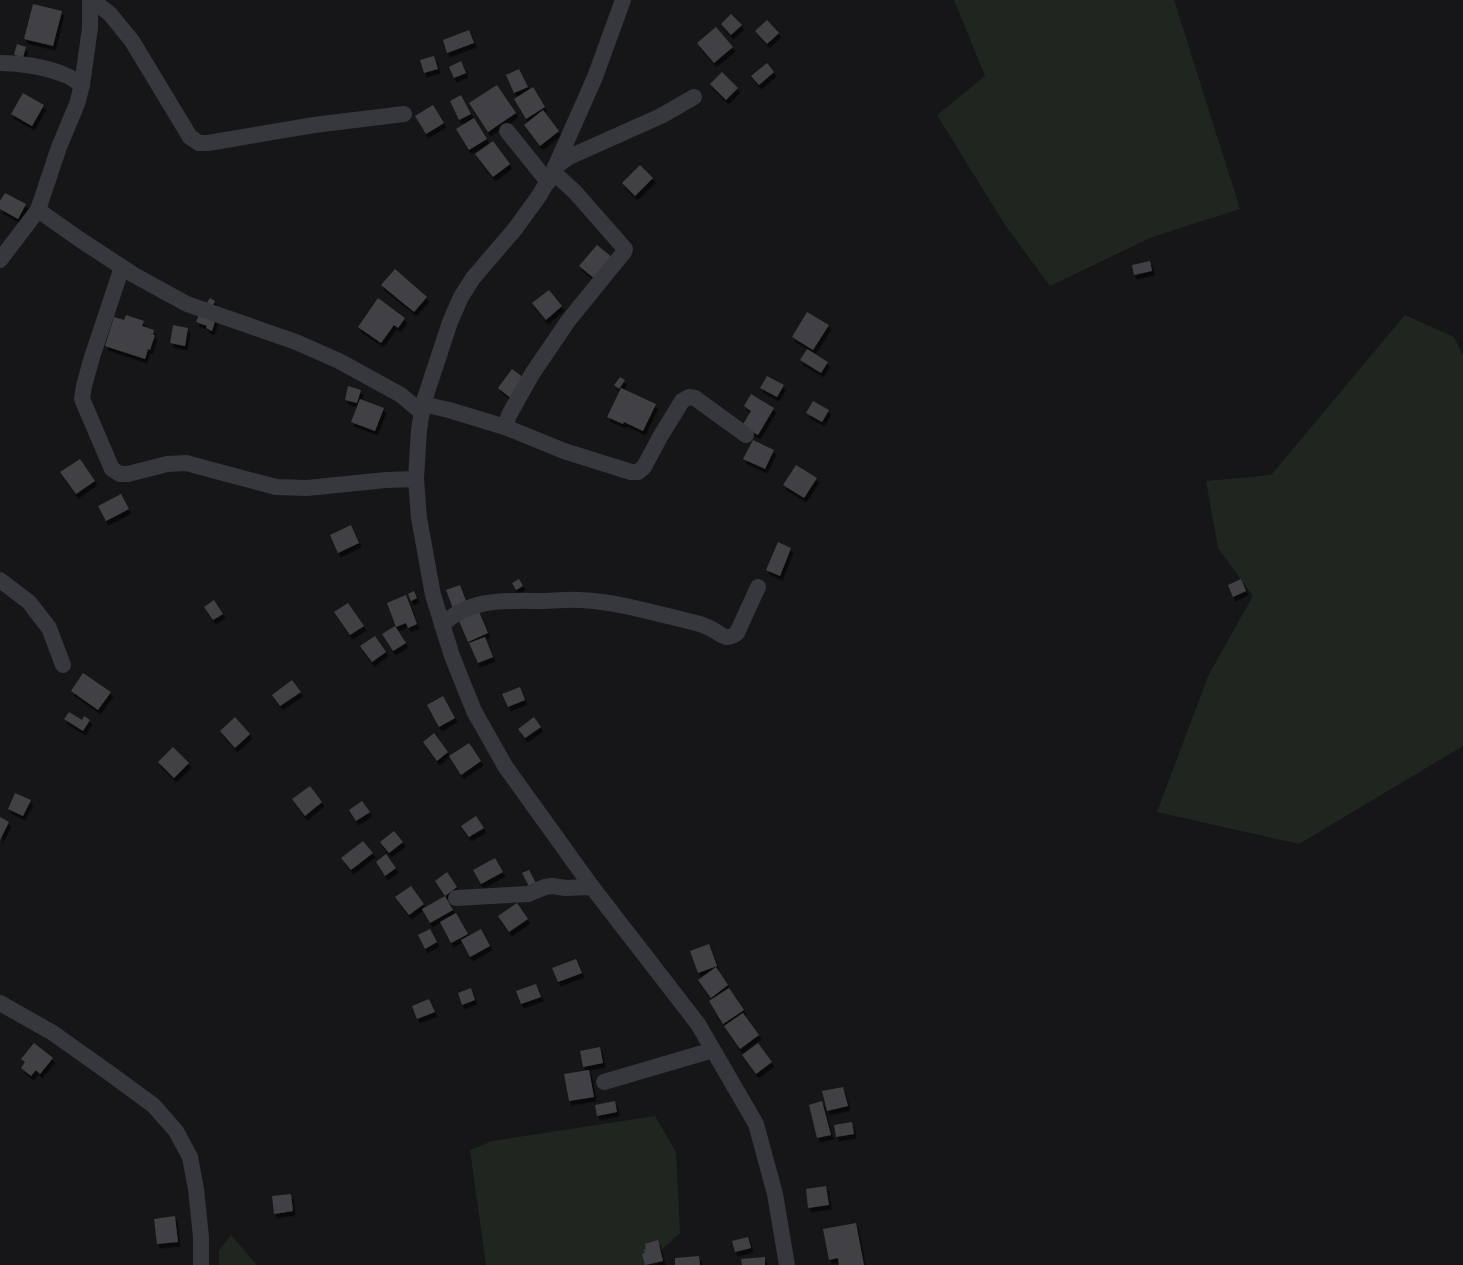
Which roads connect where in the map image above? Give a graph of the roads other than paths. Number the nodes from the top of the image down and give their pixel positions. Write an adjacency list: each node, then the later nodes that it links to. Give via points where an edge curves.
1 (91, 0): 4 (street); 8 (street, via 110,14 132,41 190,137 199,143)
2 (623, 0): 10 (street, via 595,77)
3 (0, 63): 5 (street, via 15,63)
4 (84, 65): 5 (street); 6 (street)
5 (66, 75): 6 (street)
6 (82, 85): 11 (street)
7 (694, 97): 10 (street, via 661,116 568,157)
8 (404, 114)
9 (507, 131): 10 (street)
10 (552, 174): 14 (street, via 515,229 461,297); 15 (street, via 575,192 625,249 568,321 532,374)
11 (38, 210): 12 (street); 13 (street)
12 (0, 260)
13 (122, 267): 14 (street, via 187,304 296,342 339,361); 17 (street, via 92,357 82,399 112,469 128,474 166,464 186,463 276,487 307,488)
14 (423, 409): 15 (street, via 450,410); 17 (street)
15 (505, 427): 16 (street, via 564,451 631,472 638,472 644,467 682,401 689,397)
16 (746, 434)
17 (416, 479): 20 (street, via 419,518)
18 (0, 580): 21 (street, via 28,602 49,628)
19 (758, 587): 20 (street, via 737,633 724,638 700,624 610,603 580,600 488,602 455,614)
20 (442, 625): 22 (street, via 474,711 488,738)
21 (63, 664)
22 (592, 887): 23 (street, via 545,886 528,894); 25 (street, via 698,1024)
23 (456, 898)
24 (0, 1003): 27 (street, via 53,1033 112,1075 153,1105 176,1131 190,1157 196,1189)
25 (713, 1050): 26 (street); 28 (street, via 756,1124 775,1194)
26 (604, 1082)
27 (201, 1265)
28 (787, 1265)

